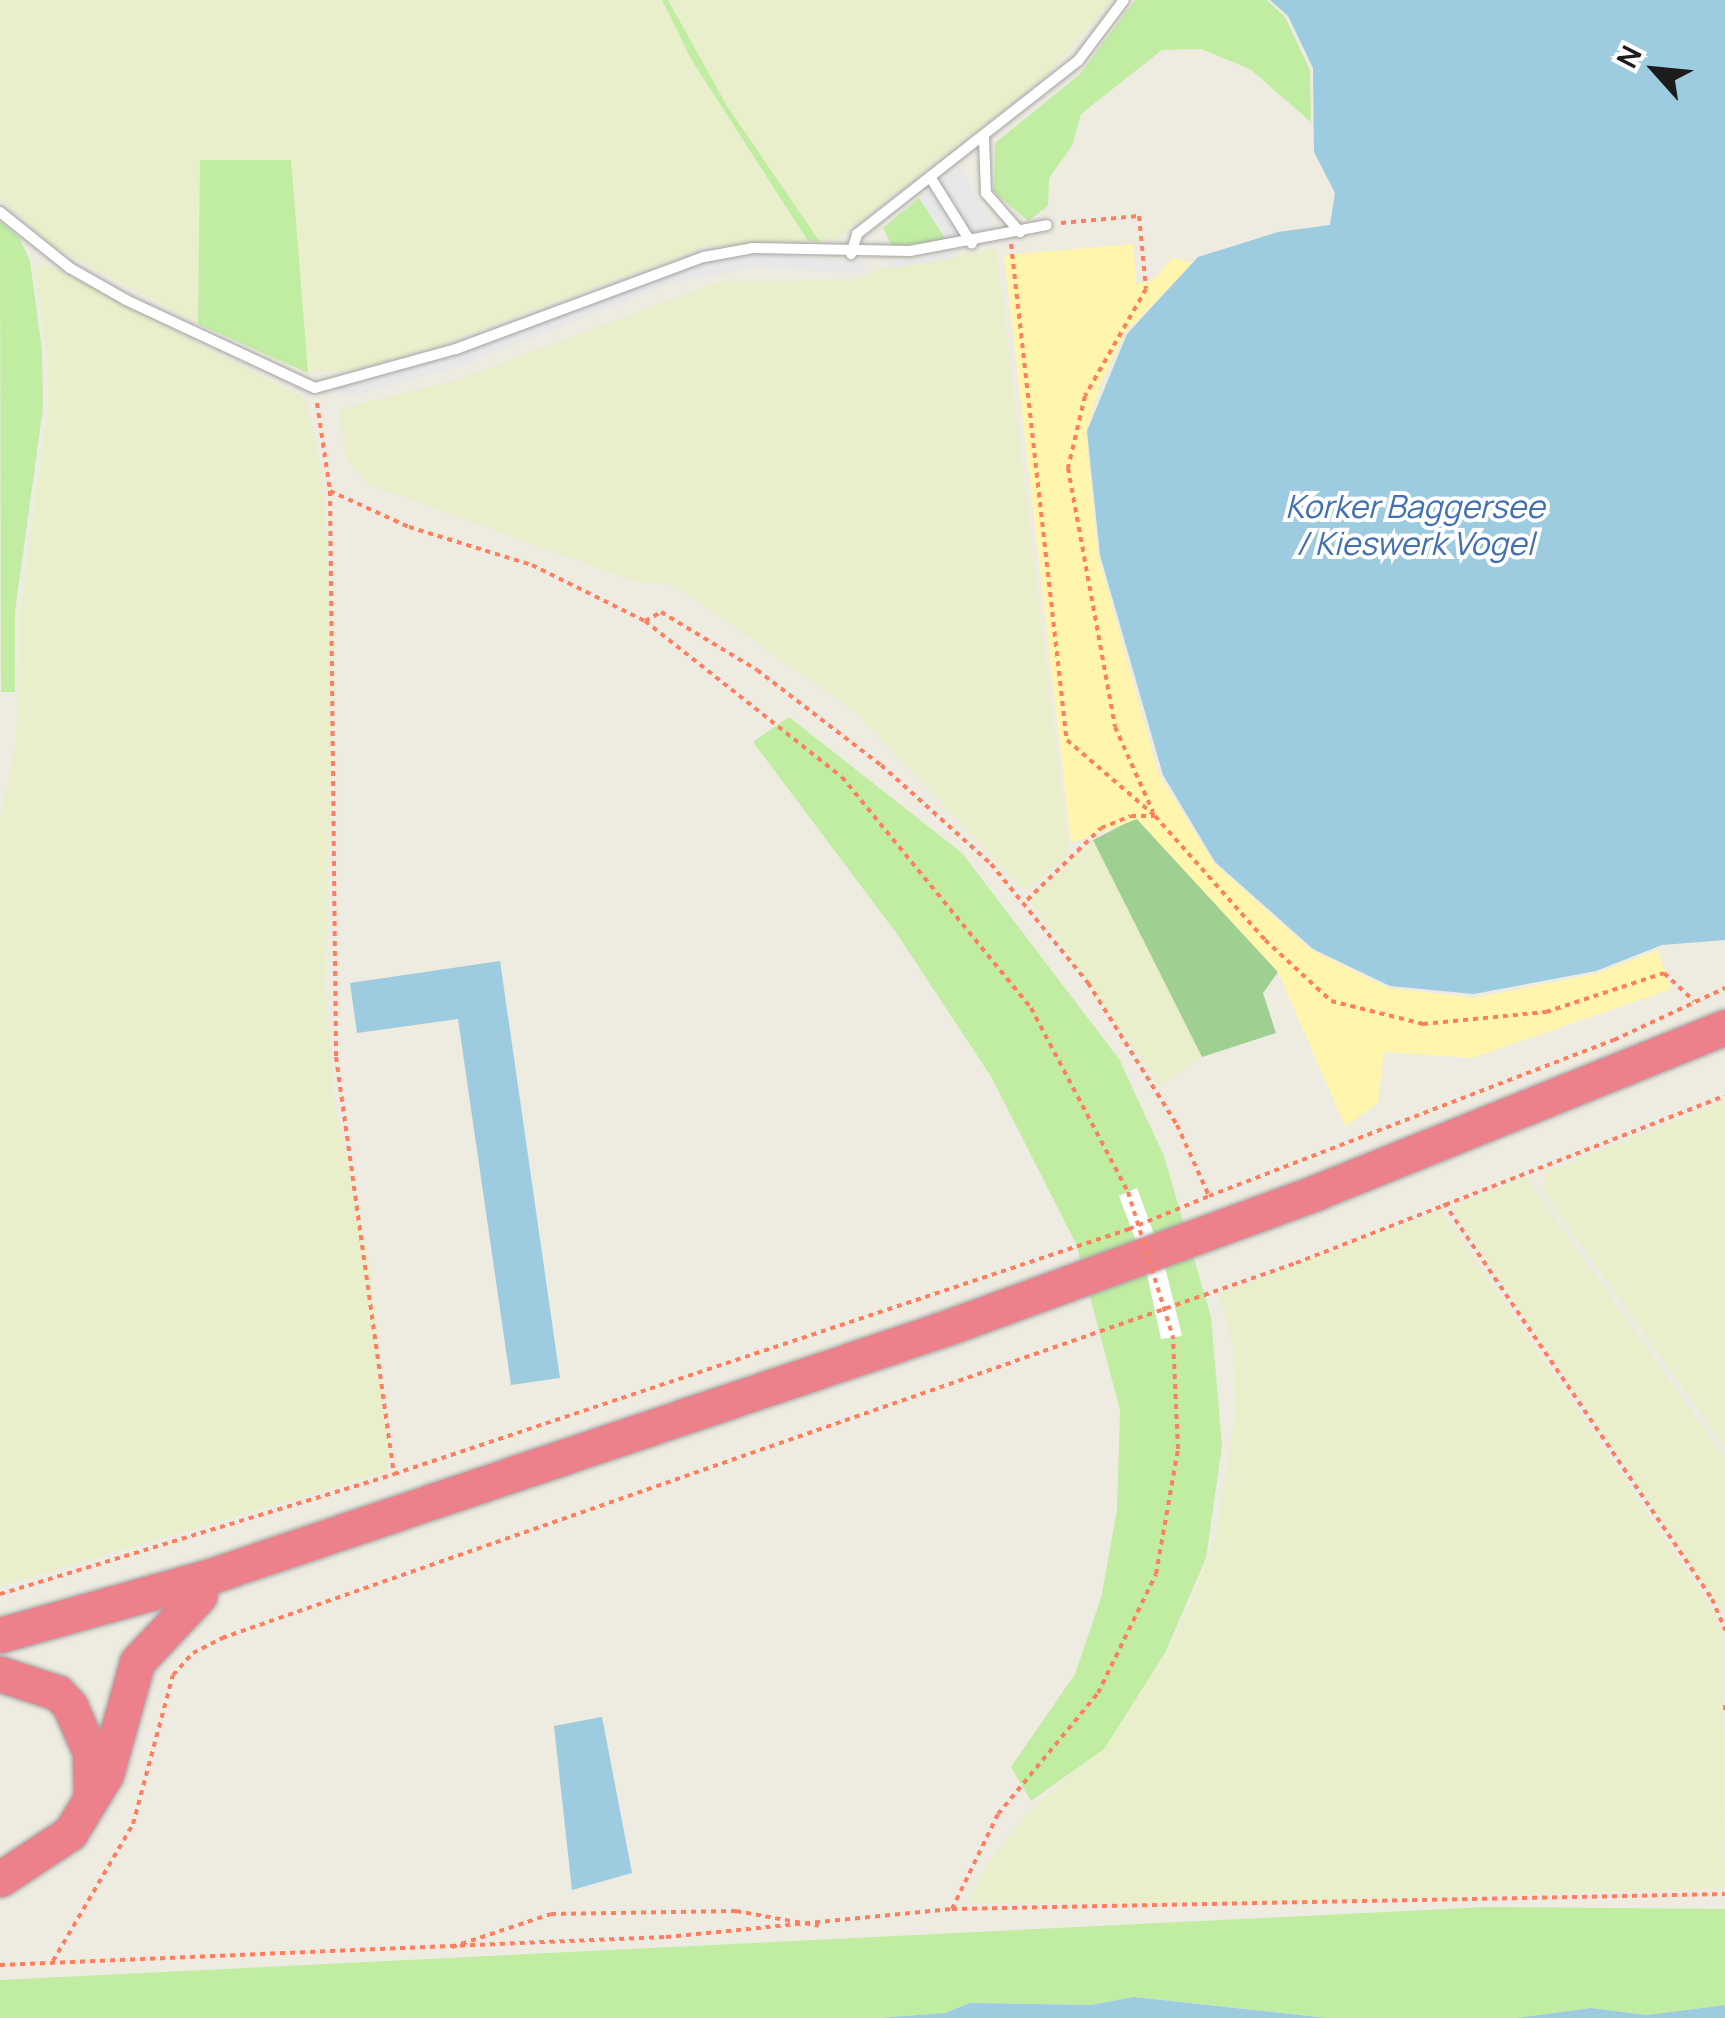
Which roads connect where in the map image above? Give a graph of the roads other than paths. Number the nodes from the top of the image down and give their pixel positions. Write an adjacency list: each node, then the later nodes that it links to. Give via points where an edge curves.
1 (1124, 0): 2 (lane, via 1078,61)
2 (984, 137): 3 (lane); 6 (lane, via 986,193)
3 (932, 180): 7 (lane); 8 (lane, via 857,234)
4 (0, 212): 8 (lane, via 70,268 126,300 315,388 456,348 704,257 753,248)
5 (1047, 225): 6 (lane)
6 (1015, 233): 7 (lane)
7 (972, 244): 8 (lane)
8 (851, 254)
9 (1725, 1027): 12 (highway, via 1316,1192 949,1327 208,1577)
10 (1725, 1050): 11 (highway, via 1328,1209 954,1347)
11 (198, 1596): 13 (highway); 15 (highway, via 137,1662 106,1774)
12 (0, 1634)
13 (0, 1650)
14 (0, 1674): 15 (highway, via 58,1693 70,1706 90,1752)
15 (90, 1804): 16 (highway, via 51,1851)
16 (0, 1879)

